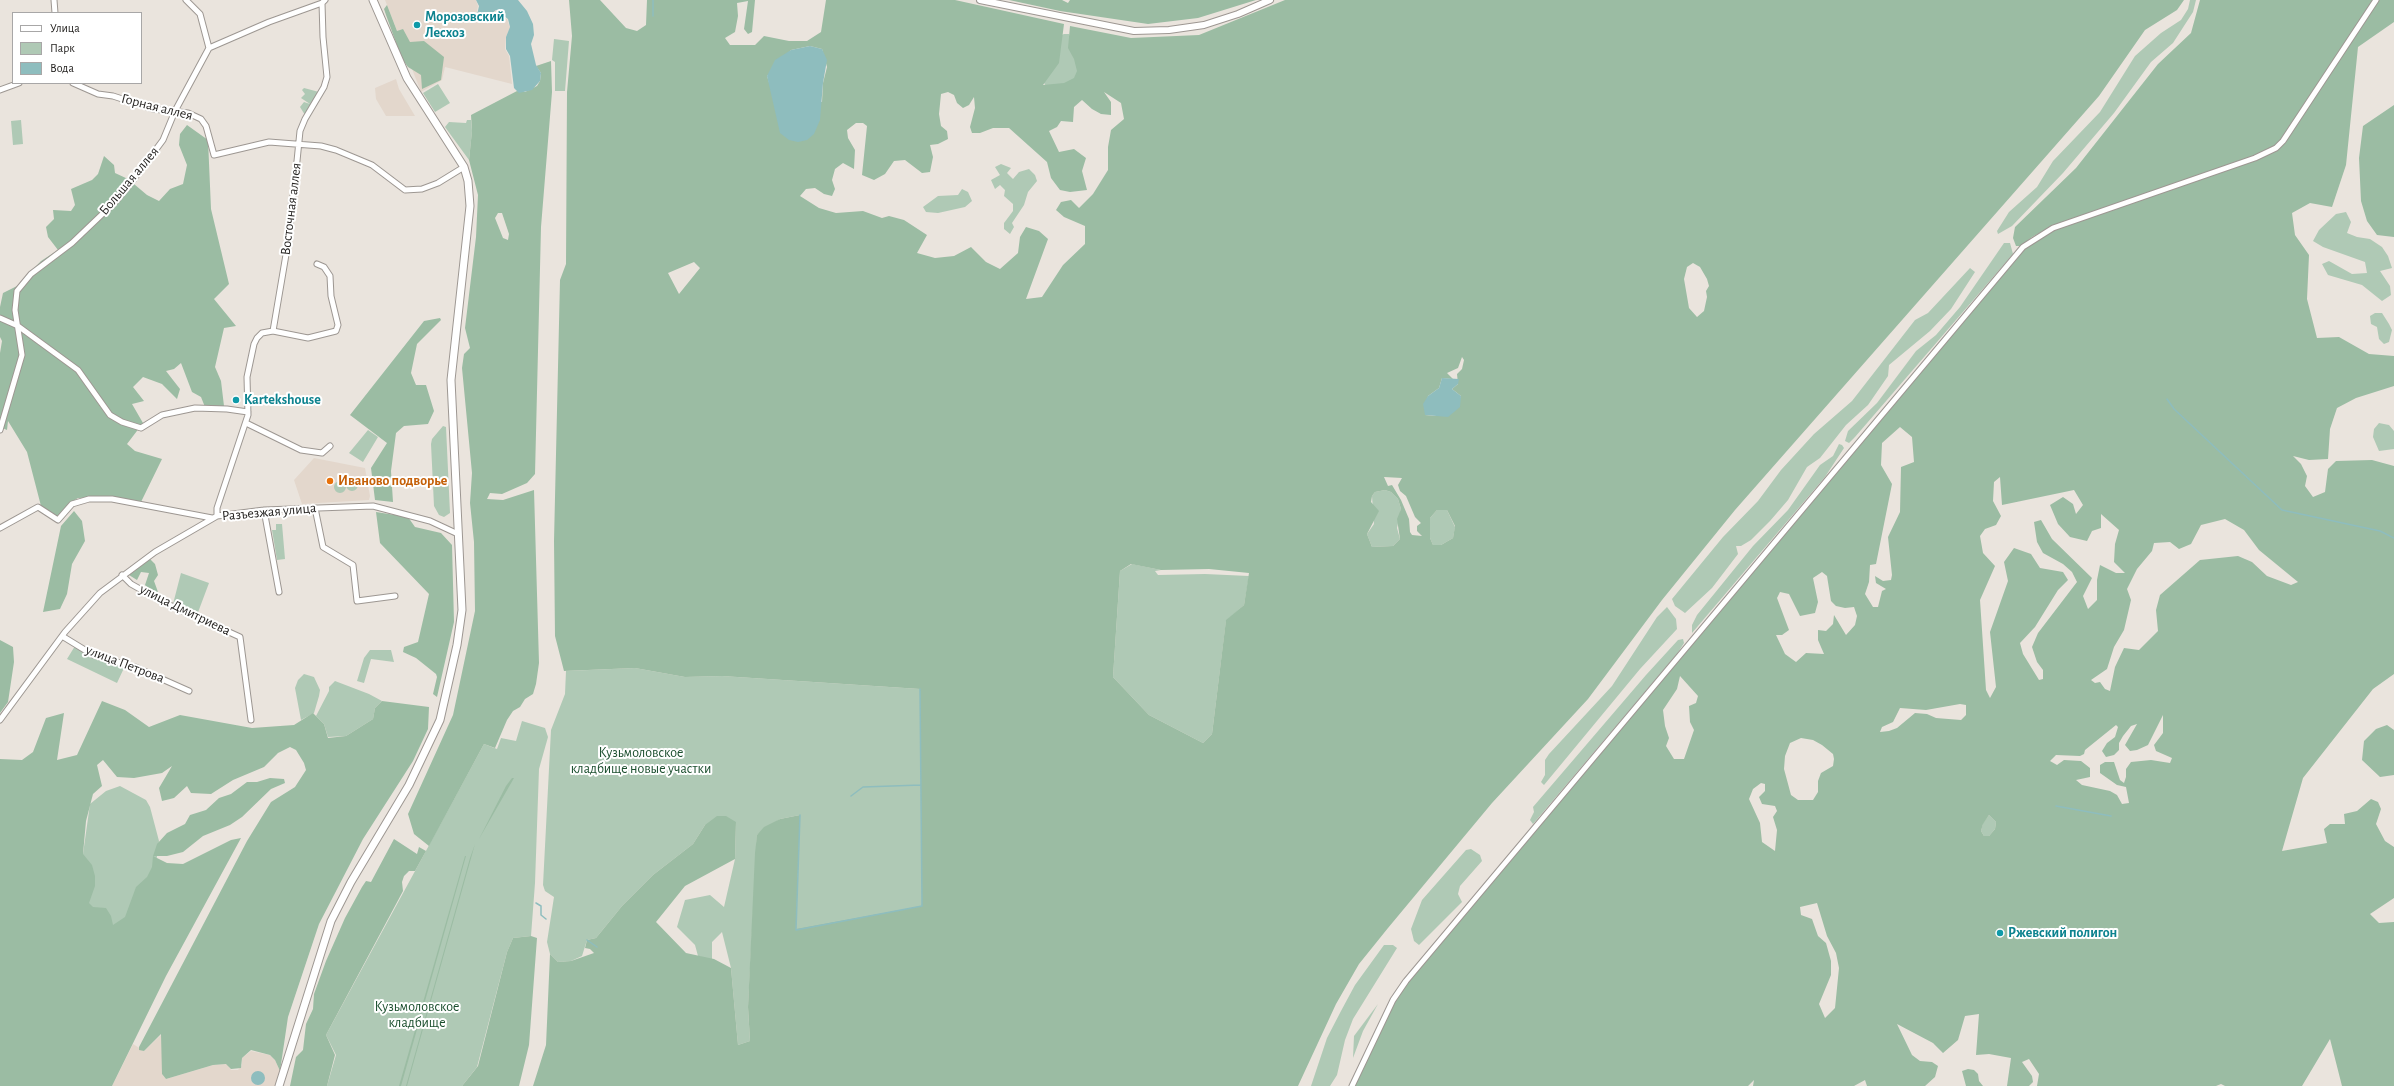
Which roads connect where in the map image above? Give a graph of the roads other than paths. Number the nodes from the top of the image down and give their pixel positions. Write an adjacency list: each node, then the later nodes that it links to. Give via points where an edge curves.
1 (54, 0): 8 (street)
2 (186, 0): 9 (street, via 200,14)
3 (373, 0): 15 (main road, via 407,78)
4 (980, 0): 5 (street, via 1134,31 1204,25)
5 (1270, 0)
6 (2376, 0): 37 (street, via 2276,148 2255,158 2052,228 2023,247 1406,980 1393,1000)
7 (324, 2): 9 (street); 14 (street, Восточная аллея, via 326,77 322,92 305,119)
8 (55, 12)
9 (209, 48): 13 (street, Большая аллея)
10 (16, 84): 12 (street)
11 (75, 84): 13 (street, Горная аллея, via 98,94 113,96 153,109)
12 (0, 90)
13 (175, 111): 14 (street, Горная аллея, via 201,119 206,126 214,155 269,142); 18 (street, Большая аллея, via 163,140 116,201 72,243 31,274 17,291 15,298)
14 (298, 144): 15 (street, Горная аллея, via 321,146 350,155 372,165 404,190 422,189 438,183); 19 (street, Восточная аллея, via 289,237)
15 (464, 167): 28 (main road, via 470,206 451,380)
16 (317, 264): 19 (street, via 324,267 330,276 331,296 338,325 336,331 308,338)
17 (0, 318): 18 (street)
18 (18, 326): 20 (street, via 78,370 110,415 122,422 141,428 162,414 195,408); 22 (street, Большая аллея, via 22,348 21,361)
19 (273, 331): 20 (street, via 262,333 254,344 248,377)
20 (248, 412): 21 (street)
21 (246, 423): 23 (street, via 301,450 322,453); 26 (street)
22 (0, 430)
23 (330, 446)
24 (315, 508): 25 (street, Разъезжая улица); 28 (street, Разъезжая улица, via 373,506 430,521); 31 (street, via 323,547 353,565 357,601)
25 (264, 510): 26 (street, Разъезжая улица); 30 (street)
26 (214, 517): 27 (street, via 112,499 89,499 72,504 58,520 38,507); 29 (street, Разъезжая улица)
27 (2, 527)
28 (458, 534): 36 (main road, via 462,610 458,645 440,720 409,785 351,882 331,921)
29 (122, 575): 32 (street, Разъезжая улица, via 100,593); 35 (street, улица Дмитриева, via 131,584 163,602 240,637)
30 (279, 592)
31 (395, 596)
32 (62, 636): 33 (street, улица Петрова, via 93,655 135,666); 34 (street, Разъезжая улица)
33 (189, 691)
34 (0, 720)
35 (251, 720)
36 (278, 1086)
37 (1352, 1086)

